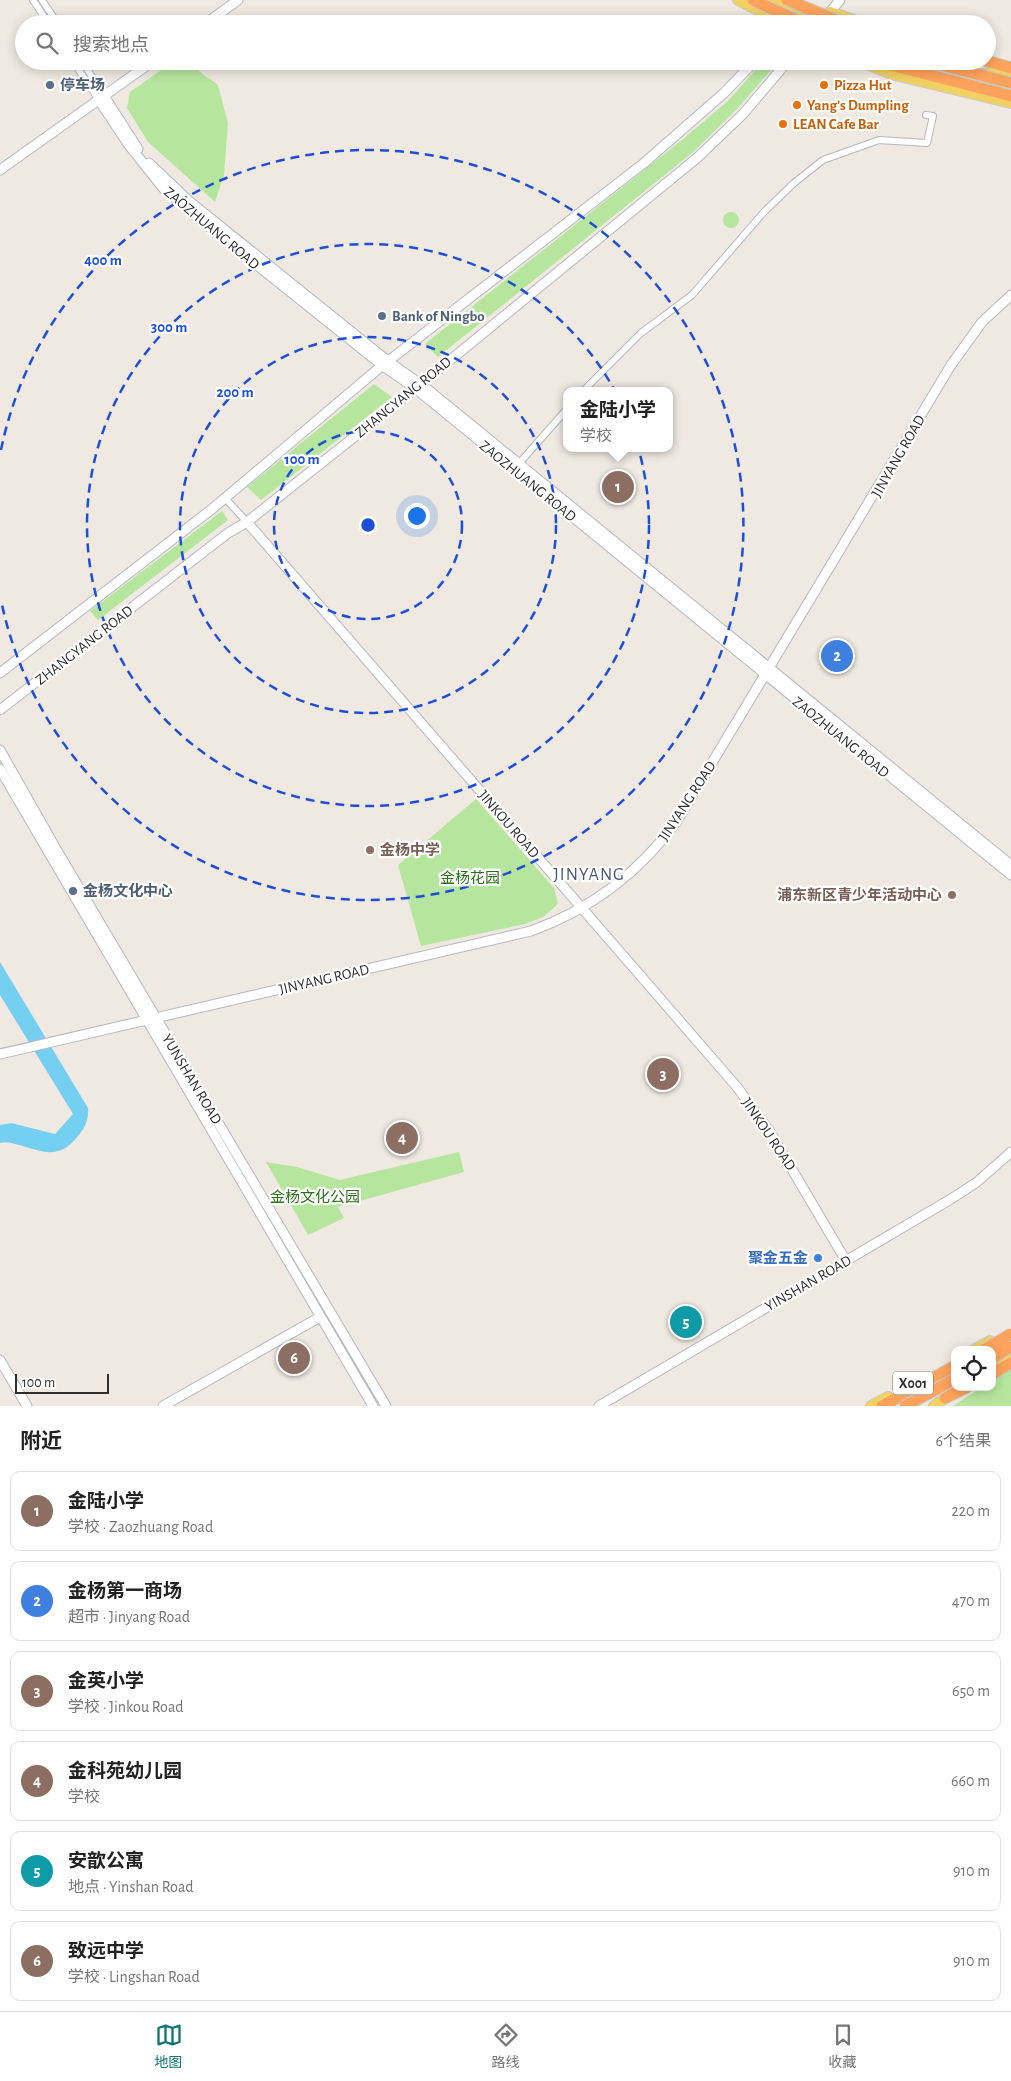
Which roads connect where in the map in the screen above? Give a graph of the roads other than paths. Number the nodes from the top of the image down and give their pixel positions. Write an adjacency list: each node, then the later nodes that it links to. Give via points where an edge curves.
1 (34, 0): 12 (street)
2 (42, 0): 13 (street)
3 (238, 0): 14 (street)
4 (738, 0): 15 (main road)
5 (753, 0): 16 (highway, bridge)
6 (770, 0): 10 (main road)
7 (787, 0): 18 (highway, bridge)
8 (840, 0): 11 (street)
9 (803, 1): 10 (street); 11 (main road)
10 (796, 12): 11 (main road); 17 (street)
11 (830, 12): 19 (street); 20 (main road)
12 (43, 15)
13 (52, 15)
14 (217, 15)
15 (769, 15)
16 (786, 15)
17 (794, 15)
18 (824, 15)
19 (828, 15)
20 (839, 15)
21 (996, 59): 22 (main road)
22 (1011, 63)
23 (996, 64): 24 (highway)
24 (1011, 68)
25 (81, 70): 39 (street, ZAOZHUANG ROAD)
26 (87, 70): 39 (street, ZAOZHUANG ROAD)
27 (141, 70): 39 (street)
28 (746, 70): 44 (street, ZHANGYANG ROAD, via 670,141)
29 (780, 70): 45 (street, ZHANGYANG ROAD, via 697,158)
30 (881, 70): 40 (main road)
31 (905, 70): 38 (highway)
32 (946, 70): 34 (main road)
33 (961, 70): 36 (highway, bridge)
34 (970, 76): 35 (main road, via 990,72); 37 (main road)
35 (1011, 76)
36 (1011, 83)
37 (1011, 88)
38 (1011, 96)
39 (102, 98): 42 (street); 44 (street, ZAOZHUANG ROAD, via 149,163 168,183)
40 (1011, 103)
41 (926, 114): 46 (street, via 933,116 927,143 879,140 823,160 764,212 692,295 641,333)
42 (0, 170)
43 (1011, 295): 51 (street, JINYANG ROAD, via 982,322 967,342)
44 (386, 364): 45 (street, ZAOZHUANG ROAD); 49 (street, ZHANGYANG ROAD)
45 (418, 386): 50 (street, ZHANGYANG ROAD); 51 (street, ZAOZHUANG ROAD)
46 (588, 387)
47 (563, 414): 48 (street)
48 (522, 460)
49 (224, 497): 50 (street, JINKOU ROAD); 52 (street, ZHANGYANG ROAD)
50 (247, 522): 53 (street, ZHANGYANG ROAD, via 228,533); 58 (street, JINKOU ROAD)
51 (767, 672): 56 (street, ZAOZHUANG ROAD); 57 (street, ZAOZHUANG ROAD); 58 (street, JINYANG ROAD, via 677,821 658,846 636,869)
52 (0, 673)
53 (0, 710)
54 (0, 750): 59 (street, YUNSHAN ROAD)
55 (0, 769): 59 (street, YUNSHAN ROAD)
56 (1011, 865)
57 (1011, 875)
58 (583, 908): 59 (street, JINYANG ROAD, via 559,920 503,938); 62 (street, JINKOU ROAD, via 755,1110)
59 (151, 1018): 60 (street, JINYANG ROAD); 63 (street, YUNSHAN ROAD); 64 (street, YUNSHAN ROAD)
60 (0, 1054)
61 (1011, 1152): 62 (street, YINSHAN ROAD, via 964,1190)
62 (846, 1260): 86 (street, YINSHAN ROAD)
63 (328, 1310): 64 (street); 85 (street, YUNSHAN ROAD)
64 (320, 1317): 83 (street); 84 (street, YUNSHAN ROAD)
65 (1009, 1332): 66 (main road); 67 (highway, bridge)
66 (982, 1346)
67 (990, 1346)
68 (1011, 1347): 70 (highway, bridge)
69 (1011, 1355): 74 (main road)
70 (996, 1356)
71 (0, 1360): 82 (street)
72 (951, 1362): 87 (main road, X001)
73 (1011, 1363): 76 (highway)
74 (996, 1364)
75 (951, 1368): 88 (highway, X001)
76 (996, 1372)
77 (951, 1380): 89 (highway, X001, bridge)
78 (951, 1381): 90 (main road, X001)
79 (956, 1391): 81 (main road, X001)
80 (959, 1391): 81 (highway)
81 (946, 1398): 91 (main road, X001)
82 (27, 1406)
83 (163, 1406)
84 (373, 1406)
85 (386, 1406)
86 (599, 1406)
87 (871, 1406)
88 (882, 1406)
89 (905, 1406)
90 (914, 1406)
91 (934, 1406)

